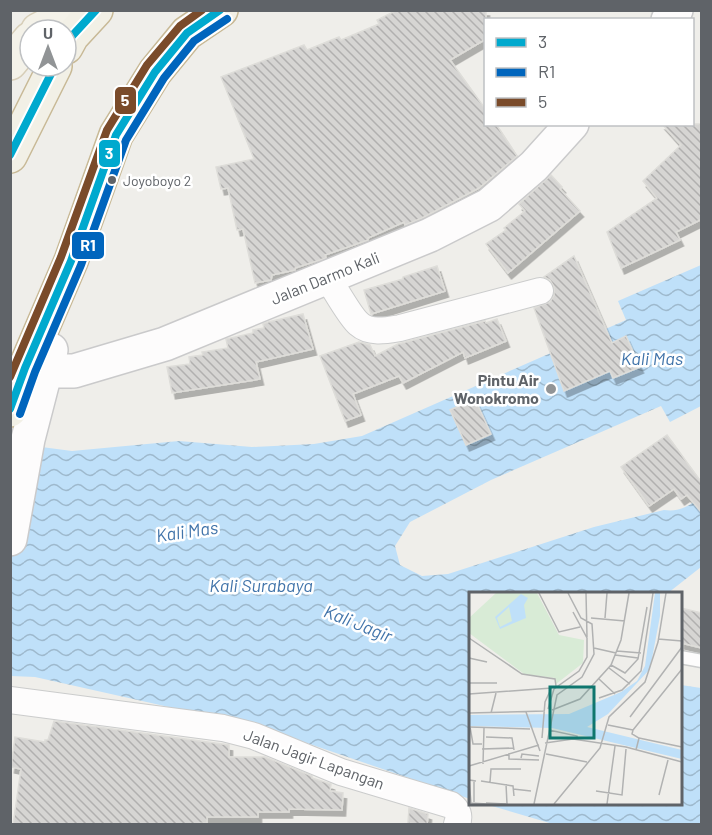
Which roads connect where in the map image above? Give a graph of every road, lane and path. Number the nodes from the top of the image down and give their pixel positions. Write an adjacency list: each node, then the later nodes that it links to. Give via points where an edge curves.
1 (78, 10): 4 (main road)
2 (96, 10): 5 (highway)
3 (221, 10): 9 (highway, via 187,33 154,72 116,135)
4 (62, 18)
5 (78, 30)
6 (49, 78): 8 (highway)
7 (570, 126): 10 (main road, Jalan Darmo Kali, via 534,166 489,205 430,236)
8 (10, 156)
9 (71, 261): 12 (main road); 13 (highway)
10 (327, 277): 11 (street, via 358,324 384,331); 12 (main road, Jalan Darmo Kali, via 165,344 74,372)
11 (540, 291)
12 (46, 371): 14 (main road, via 28,439)
13 (10, 410)
14 (10, 538)
15 (682, 657): 16 (lane)
16 (702, 661)
17 (10, 700): 18 (street, Jalan Jagir Lapangan, via 223,728 254,736 341,772 451,805 458,814)
18 (457, 825)

